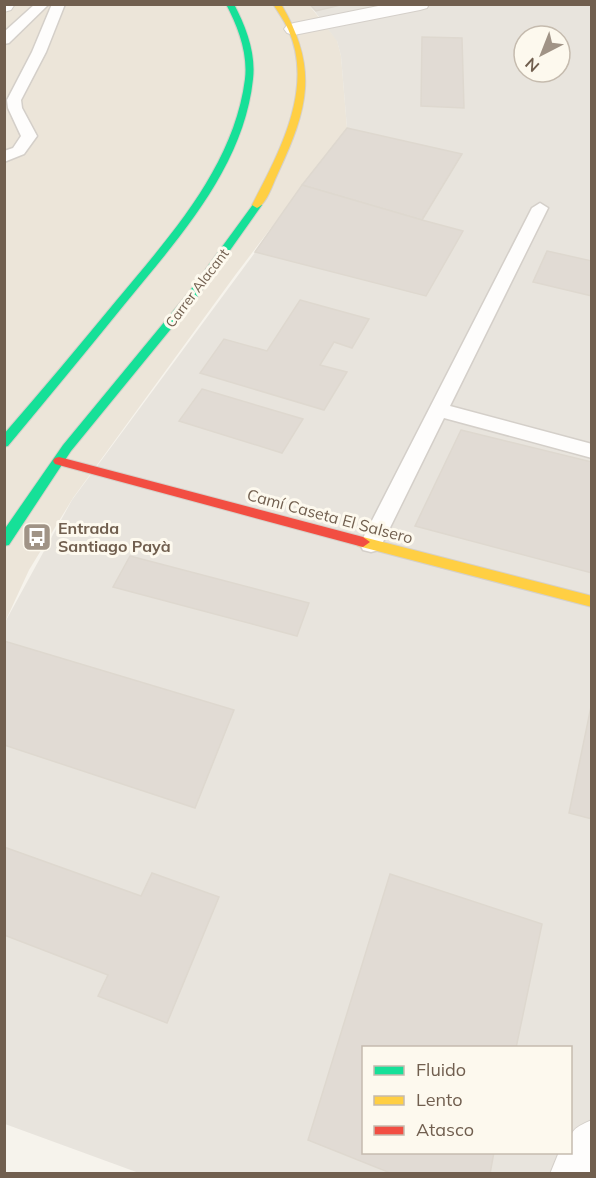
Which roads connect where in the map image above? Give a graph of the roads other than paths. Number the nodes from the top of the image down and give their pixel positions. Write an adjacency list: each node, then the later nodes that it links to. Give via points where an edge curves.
1 (43, 4): 7 (lane)
2 (59, 4): 8 (lane, via 14,100 29,136 19,151)
3 (230, 4): 11 (street, via 248,47 248,79 241,114 216,170 158,258)
4 (277, 4): 6 (street, Carrer Alacant)
5 (420, 4): 6 (street)
6 (294, 29): 13 (street, Carrer Alacant, via 303,66 303,87 285,154 270,182 201,283)
7 (4, 40)
8 (4, 157)
9 (540, 208): 10 (lane)
10 (438, 410): 12 (lane); 15 (lane)
11 (4, 444)
12 (591, 451)
13 (59, 462): 14 (street, Carrer Alacant); 15 (street, Camí Caseta El Salsero)
14 (4, 541)
15 (371, 544): 16 (street, Camí Caseta El Salsero)
16 (591, 602)
17 (591, 1143): 18 (street)
18 (573, 1173)

